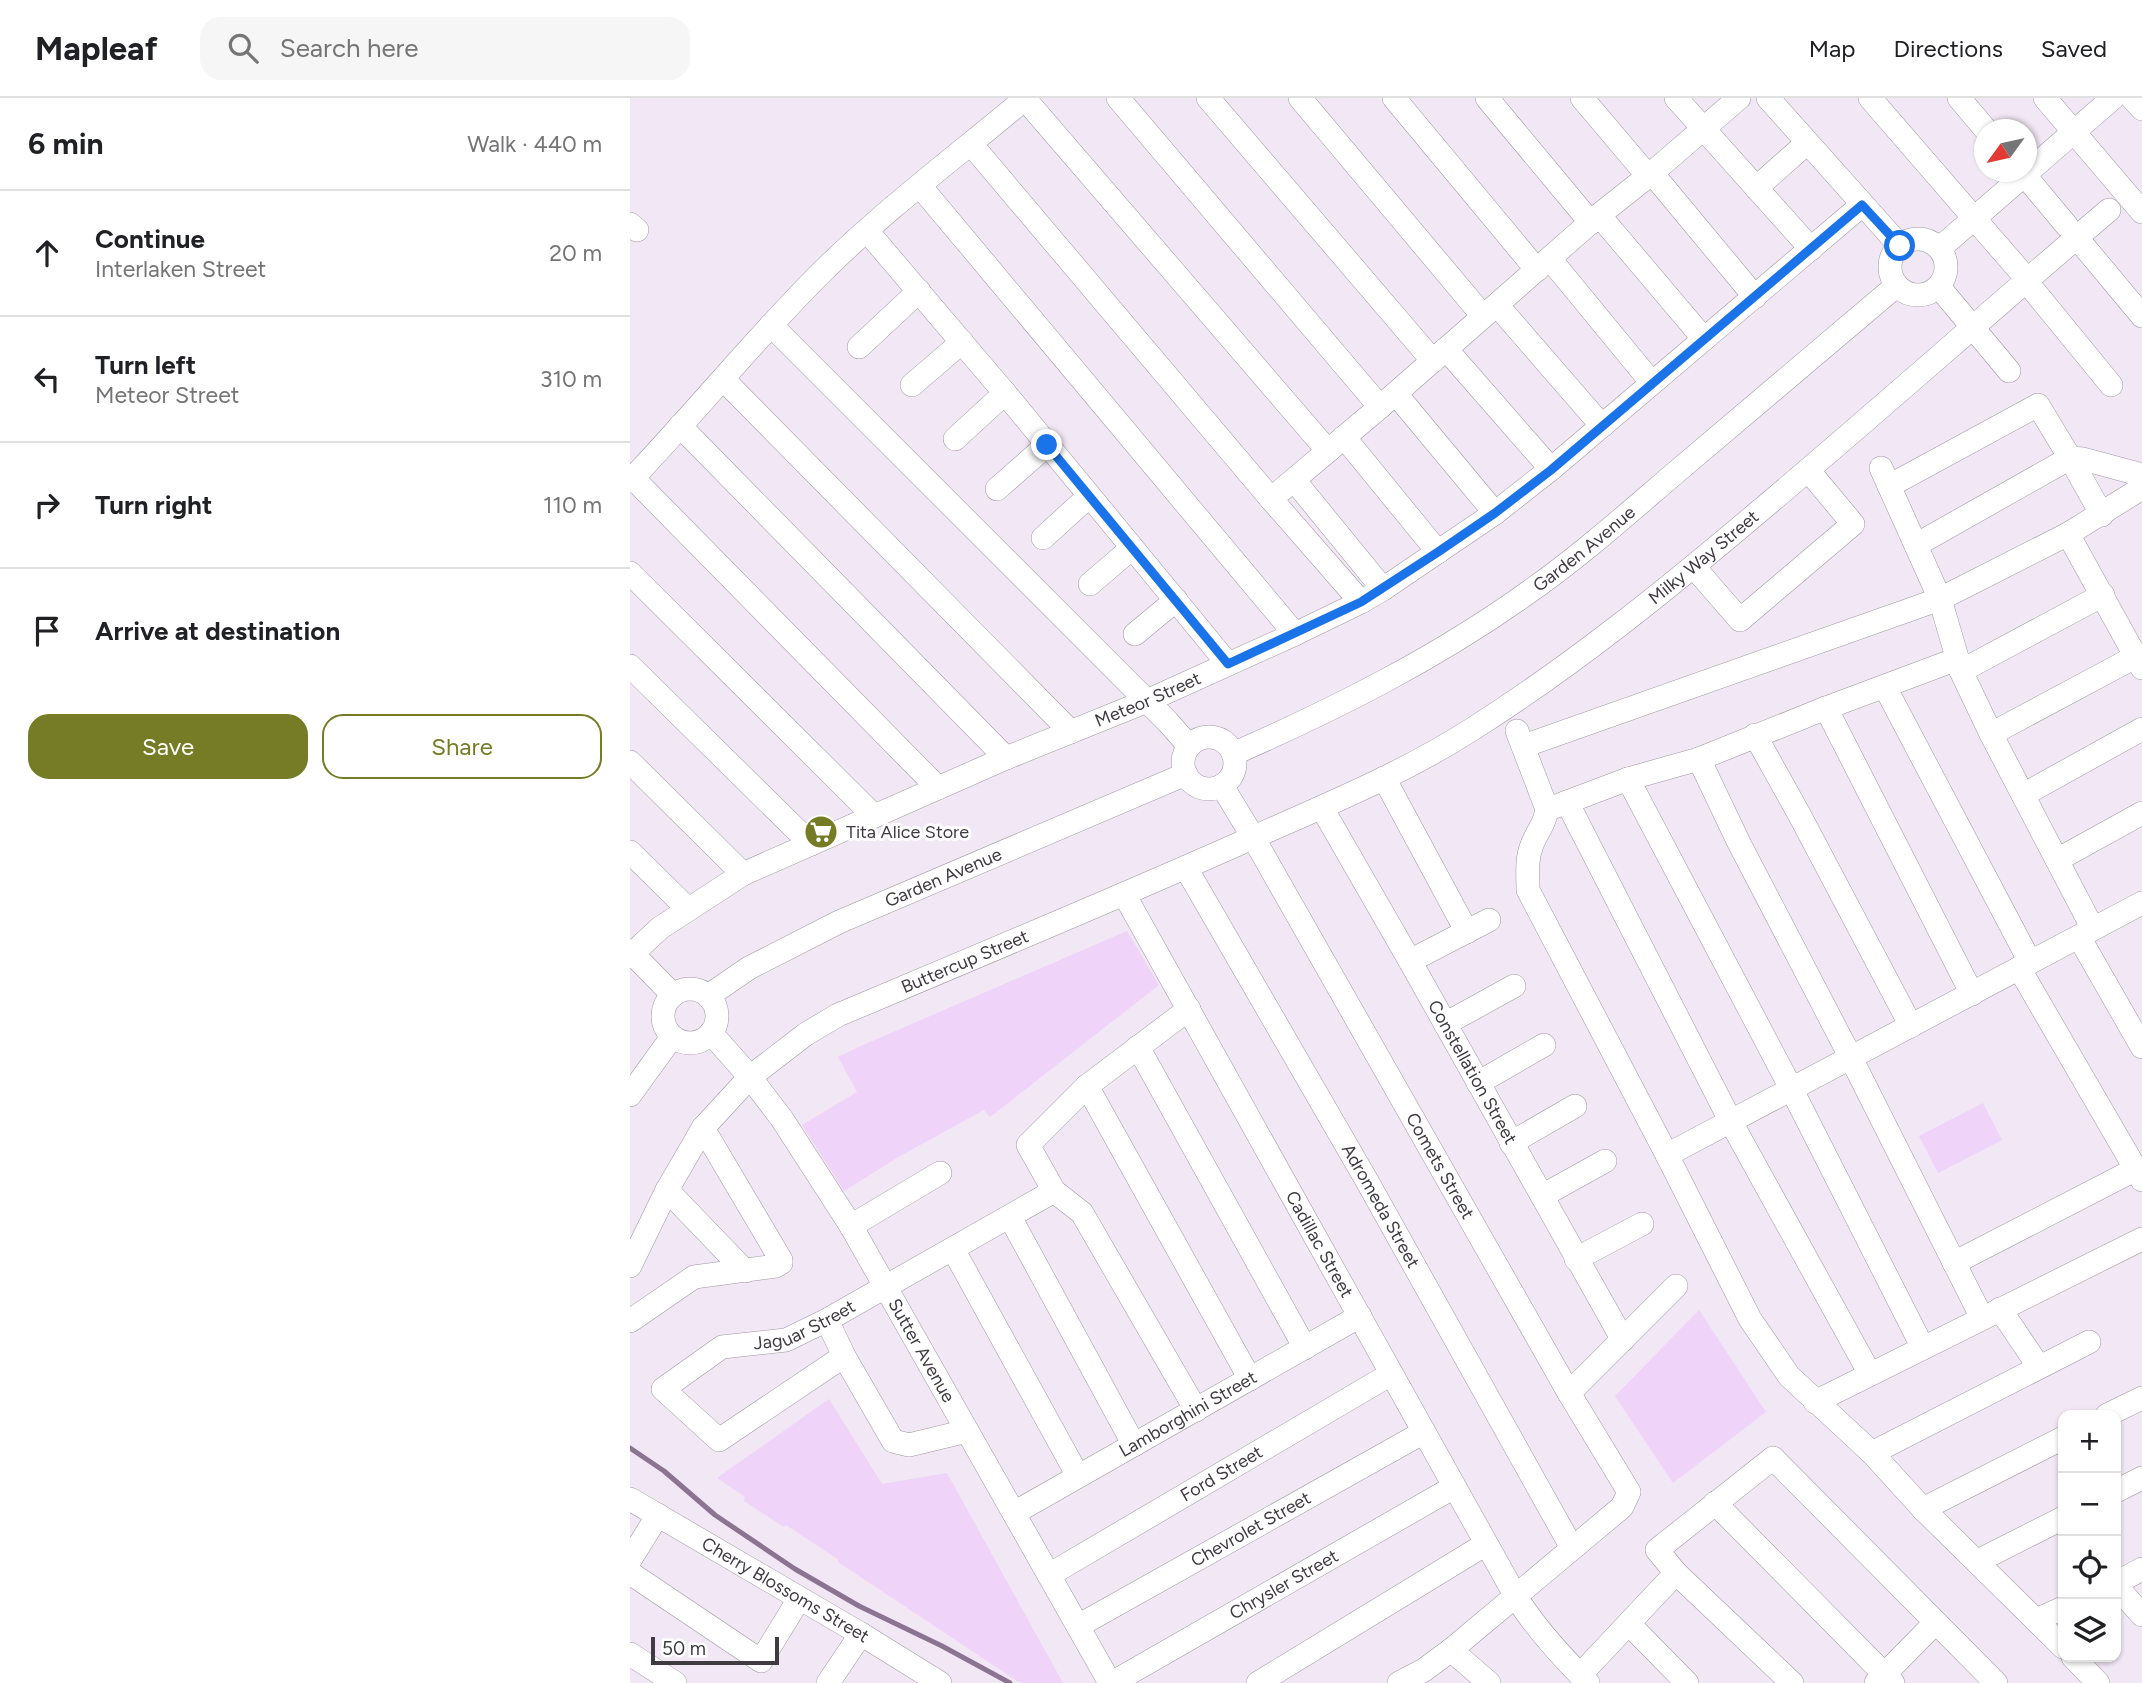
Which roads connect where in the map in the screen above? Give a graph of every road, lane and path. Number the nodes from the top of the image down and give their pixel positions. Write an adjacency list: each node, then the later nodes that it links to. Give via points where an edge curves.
1 (1025, 98): 21 (street); 62 (street)
2 (1118, 98): 58 (street)
3 (1209, 98): 51 (street)
4 (1300, 98): 44 (street)
5 (1394, 98): 38 (street)
6 (1487, 98): 32 (street)
7 (1582, 98): 23 (street)
8 (1676, 98): 18 (street)
9 (1739, 98): 18 (street)
10 (1768, 98): 20 (street)
11 (1870, 98): 31 (street)
12 (1959, 98): 17 (street)
13 (2045, 98): 19 (street)
14 (2113, 98): 19 (street)
15 (2132, 98): 16 (street)
16 (2142, 109)
17 (1977, 119)
18 (1703, 129): 23 (street); 27 (street)
19 (2074, 132): 22 (street); 30 (street)
20 (1807, 143): 27 (street); 28 (street)
21 (971, 144): 26 (street); 73 (street)
22 (2037, 162)
23 (1650, 175): 32 (street); 43 (street)
24 (2013, 182): 31 (street)
25 (2030, 182): 34 (street)
26 (920, 186): 33 (street); 90 (street)
27 (1756, 188): 37 (street)
28 (1862, 205): 35 (street); 37 (street, Meteor Street)
29 (2109, 211): 34 (street, Milky Way Street)
30 (2142, 212)
31 (1974, 218): 36 (street); 39 (street)
32 (1595, 219): 38 (street); 48 (street)
33 (867, 231): 42 (street); 46 (street)
34 (2072, 232): 39 (street, Milky Way Street); 45 (street)
35 (1900, 246): 36 (street, via 1924,239); 40 (street, via 1890,265)
36 (1940, 248): 41 (street, via 1947,268)
37 (1811, 249): 43 (street, Meteor Street)
38 (1543, 264): 44 (street); 54 (street)
39 (2022, 276): 47 (street, Milky Way Street); 56 (street)
40 (1896, 286): 41 (street, via 1913,296); 103 (street, Garden Avenue, via 1527,594 1402,671)
41 (1939, 287): 47 (street)
42 (919, 291): 49 (street); 50 (street)
43 (1755, 297): 48 (street, Meteor Street)
44 (1490, 311): 51 (street); 60 (street)
45 (2142, 316)
46 (771, 325): 53 (street); 96 (street)
47 (1972, 328): 52 (street); 66 (street, Milky Way Street)
48 (1704, 339): 54 (street, Meteor Street)
49 (962, 342): 55 (street); 57 (street)
50 (859, 347)
51 (1440, 355): 58 (street); 65 (street)
52 (2009, 371)
53 (723, 379): 59 (street); 99 (street)
54 (1652, 383): 60 (street, Meteor Street)
55 (912, 385)
56 (2111, 385)
57 (1004, 393): 61 (street); 63 (street)
58 (1388, 401): 62 (street); 74 (street)
59 (680, 426): 68 (street); 104 (street)
60 (1602, 426): 65 (street, Meteor Street)
61 (955, 439)
62 (1336, 444): 69 (street); 80 (street)
63 (1047, 445): 71 (street); 72 (street)
64 (2070, 458): 67 (street); 75 (street); 78 (street); 78 (street, via 2038,405 1885,477)
65 (1551, 470): 74 (street, Meteor Street)
66 (1808, 470): 81 (street, Milky Way Street); 81 (street, via 1853,524 1740,620)
67 (2142, 475)
68 (631, 479): 111 (street)
69 (1294, 480): 73 (street); 84 (street)
70 (2142, 488): 75 (street)
71 (997, 489)
72 (1089, 496): 77 (street); 79 (street)
73 (1271, 499): 88 (street)
74 (1495, 513): 80 (street, Meteor Street)
75 (2102, 515): 76 (street)
76 (2068, 534): 85 (street); 86 (street)
77 (1043, 538)
78 (1916, 545): 86 (street)
79 (1132, 548): 83 (street); 87 (street)
80 (1438, 552): 84 (street, Meteor Street)
81 (1694, 566): 108 (street, Milky Way Street, via 1562,670 1468,732)
82 (630, 572): 116 (street)
83 (1090, 584)
84 (1383, 589): 88 (street, Meteor Street)
85 (2103, 595): 91 (street); 93 (street)
86 (1940, 599): 93 (street); 113 (street, via 1520,738)
87 (1176, 600): 89 (street); 92 (street)
88 (1361, 602): 90 (street, Meteor Street)
89 (1135, 634)
90 (1295, 634): 92 (street, Meteor Street)
91 (2139, 662): 100 (street)
92 (1228, 664): 96 (street, Meteor Street)
93 (1959, 665): 95 (street); 100 (street)
94 (630, 666): 118 (street)
95 (1885, 687): 97 (street); 131 (street)
96 (1147, 701): 99 (street, Meteor Street); 102 (street)
97 (1826, 708): 101 (street); 133 (street)
98 (2142, 729): 112 (street)
99 (1071, 732): 104 (street, Meteor Street)
100 (1991, 734): 112 (street)
101 (1755, 736): 105 (street); 138 (street)
102 (1189, 746): 103 (street, via 1208,737 1219,739); 107 (street)
103 (1233, 754): 110 (street, via 1231,778)
104 (1006, 758): 111 (street, Meteor Street)
105 (1699, 758): 109 (street); 144 (street)
106 (630, 762): 122 (street)
107 (1186, 774): 110 (street, via 1198,786); 135 (street, Garden Avenue, via 839,922 749,968)
108 (1384, 778): 114 (street, Milky Way Street); 127 (street)
109 (1628, 779): 113 (street); 148 (street)
110 (1222, 786): 117 (street, Comets Street)
111 (938, 788): 116 (street, Meteor Street)
112 (2023, 795): 120 (street)
113 (1557, 806): 151 (street); 154 (street, via 1532,845 1528,890)
114 (1322, 808): 117 (street, Milky Way Street); 130 (street, Constellation Street)
115 (2142, 813): 120 (street)
116 (874, 816): 118 (street, Meteor Street)
117 (1253, 837): 121 (street, Buttercup Street); 185 (street, Comets Street)
118 (811, 844): 122 (street, Meteor Street)
119 (630, 852): 125 (street)
120 (2057, 860): 128 (street)
121 (1186, 868): 123 (street, Buttercup Street); 206 (street, Adromeda Street)
122 (743, 874): 125 (street, Meteor Street)
123 (1124, 894): 136 (street, Cadillac Street); 145 (street, Buttercup Street, via 838,1015)
124 (2141, 907): 128 (street)
125 (688, 909): 129 (street, Meteor Street)
126 (1489, 920): 127 (street)
127 (1467, 932): 130 (street)
128 (2086, 933): 131 (street); 142 (street)
129 (631, 954): 134 (street)
130 (1410, 961): 137 (street, Constellation Street)
131 (2024, 965): 133 (street); 157 (street)
132 (1514, 986): 137 (street)
133 (1972, 994): 138 (street)
134 (673, 995): 135 (street, via 691,989); 140 (street, via 663,1016)
135 (708, 996): 139 (street, via 717,1014)
136 (1189, 1009): 143 (street); 173 (street, Cadillac Street)
137 (1445, 1024): 146 (street, Constellation Street)
138 (1912, 1026): 144 (street)
139 (711, 1033): 140 (street, via 693,1043); 145 (street, Sutter Avenue)
140 (672, 1037): 149 (street)
141 (1544, 1045): 146 (street)
142 (2142, 1047)
143 (1138, 1048): 147 (street); 178 (street)
144 (1851, 1058): 148 (street); 167 (street)
145 (750, 1077): 152 (street, Buttercup Street); 163 (street, Sutter Avenue)
146 (1478, 1083): 153 (street, Constellation Street)
147 (1087, 1086): 159 (street, via 1028,1145); 184 (street)
148 (1792, 1090): 151 (street); 179 (street)
149 (630, 1095)
150 (1575, 1106): 153 (street)
151 (1731, 1122): 154 (street); 183 (street)
152 (704, 1128): 158 (street, Buttercup Street); 169 (street, via 781,1260 776,1266)
153 (1511, 1143): 160 (street, Constellation Street)
154 (1667, 1155): 187 (street, via 1750,1319 1788,1376)
155 (1605, 1161): 160 (street)
156 (940, 1173): 163 (street)
157 (2139, 1175): 167 (street)
158 (667, 1190): 168 (street, Buttercup Street); 169 (street)
159 (1054, 1192): 161 (street, Jaguar Street); 188 (street, via 1082,1213)
160 (1542, 1196): 166 (street, Constellation Street)
161 (1010, 1217): 165 (street, Jaguar Street); 193 (street)
162 (1642, 1224): 166 (street)
163 (851, 1226): 171 (street, Sutter Avenue)
164 (2142, 1239): 172 (street)
165 (953, 1249): 171 (street, Jaguar Street); 195 (street)
166 (1576, 1259): 176 (street, Constellation Street)
167 (1954, 1263): 172 (street)
168 (630, 1266)
169 (745, 1271): 175 (street, via 694,1277)
170 (1676, 1286): 176 (street)
171 (886, 1287): 174 (street, Jaguar Street); 190 (street, Sutter Avenue)
172 (1991, 1314): 179 (street); 181 (street)
173 (1360, 1316): 178 (street, Lamborghini Street); 182 (street, Cadillac Street)
174 (827, 1320): 180 (street); 180 (street, Jaguar Street, via 786,1340 722,1347 663,1389 719,1440)
175 (630, 1321)
176 (1623, 1340): 185 (street)
177 (2089, 1342): 181 (street)
178 (1304, 1348): 184 (street, Lamborghini Street)
179 (1923, 1348): 183 (street)
180 (844, 1356): 190 (street, via 893,1441 909,1445)
181 (2039, 1367): 194 (street)
182 (1391, 1374): 191 (street, Cadillac Street); 212 (street, Ford Street)
183 (1870, 1374): 187 (street)
184 (1250, 1379): 188 (street, Lamborghini Street)
185 (1569, 1393): 206 (street, Comets Street, via 1629,1492 1622,1507)
186 (2142, 1398): 189 (street)
187 (1815, 1402): 194 (street)
188 (1196, 1410): 193 (street, Lamborghini Street)
189 (2118, 1410)
190 (967, 1431): 202 (street, Sutter Avenue)
191 (1424, 1432): 197 (street, Cadillac Street); 222 (street, Chevrolet Street)
192 (2058, 1441): 201 (street)
193 (1135, 1445): 195 (street, Lamborghini Street)
194 (1872, 1452): 201 (street)
195 (1078, 1476): 202 (street, Lamborghini Street)
196 (2142, 1478): 198 (street)
197 (1454, 1487): 205 (street, Cadillac Street); 235 (street, Chrysler Street)
198 (2121, 1488)
199 (630, 1499): 203 (street, Cherry Blossoms Street)
200 (1715, 1503): 211 (street, via 1657,1550); 220 (street, via 1773,1458); 231 (street)
201 (1923, 1509): 208 (street)
202 (1014, 1513): 212 (street, Sutter Avenue)
203 (658, 1515): 207 (street); 216 (street, Cherry Blossoms Street)
204 (2058, 1521): 208 (street)
205 (1486, 1544): 215 (street, Cadillac Street); 236 (street)
206 (1572, 1548): 215 (street)
207 (630, 1560)
208 (1978, 1561): 219 (street)
209 (2142, 1569): 213 (street)
210 (630, 1573): 216 (street, via 761,1661)
211 (1676, 1573): 221 (street); 240 (street)
212 (1049, 1575): 222 (street, Sutter Avenue)
213 (2121, 1582)
214 (2121, 1591): 218 (street)
215 (1515, 1595): 225 (street); 230 (street, Cadillac Street)
216 (799, 1599): 223 (street, Cherry Blossoms Street)
217 (2058, 1610): 219 (street)
218 (2142, 1615)
219 (2036, 1620): 224 (street)
220 (1935, 1623): 231 (street); 241 (street)
221 (1629, 1624): 230 (street); 239 (street)
222 (1078, 1626): 235 (street, Sutter Avenue)
223 (861, 1634): 228 (street, Cherry Blossoms Street); 233 (street)
224 (2058, 1642)
225 (1451, 1650): 229 (street); 238 (street)
226 (630, 1654): 232 (street)
227 (2078, 1662): 242 (street)
228 (915, 1676): 234 (street, Cherry Blossoms Street)
229 (1420, 1676): 237 (street)
230 (1584, 1679)
231 (1885, 1680)
232 (675, 1683)
233 (828, 1683)
234 (940, 1683)
235 (1111, 1683)
236 (1258, 1683)
237 (1399, 1683)
238 (1489, 1683)
239 (1687, 1683)
240 (1792, 1683)
241 (1996, 1683)
242 (2098, 1683)

